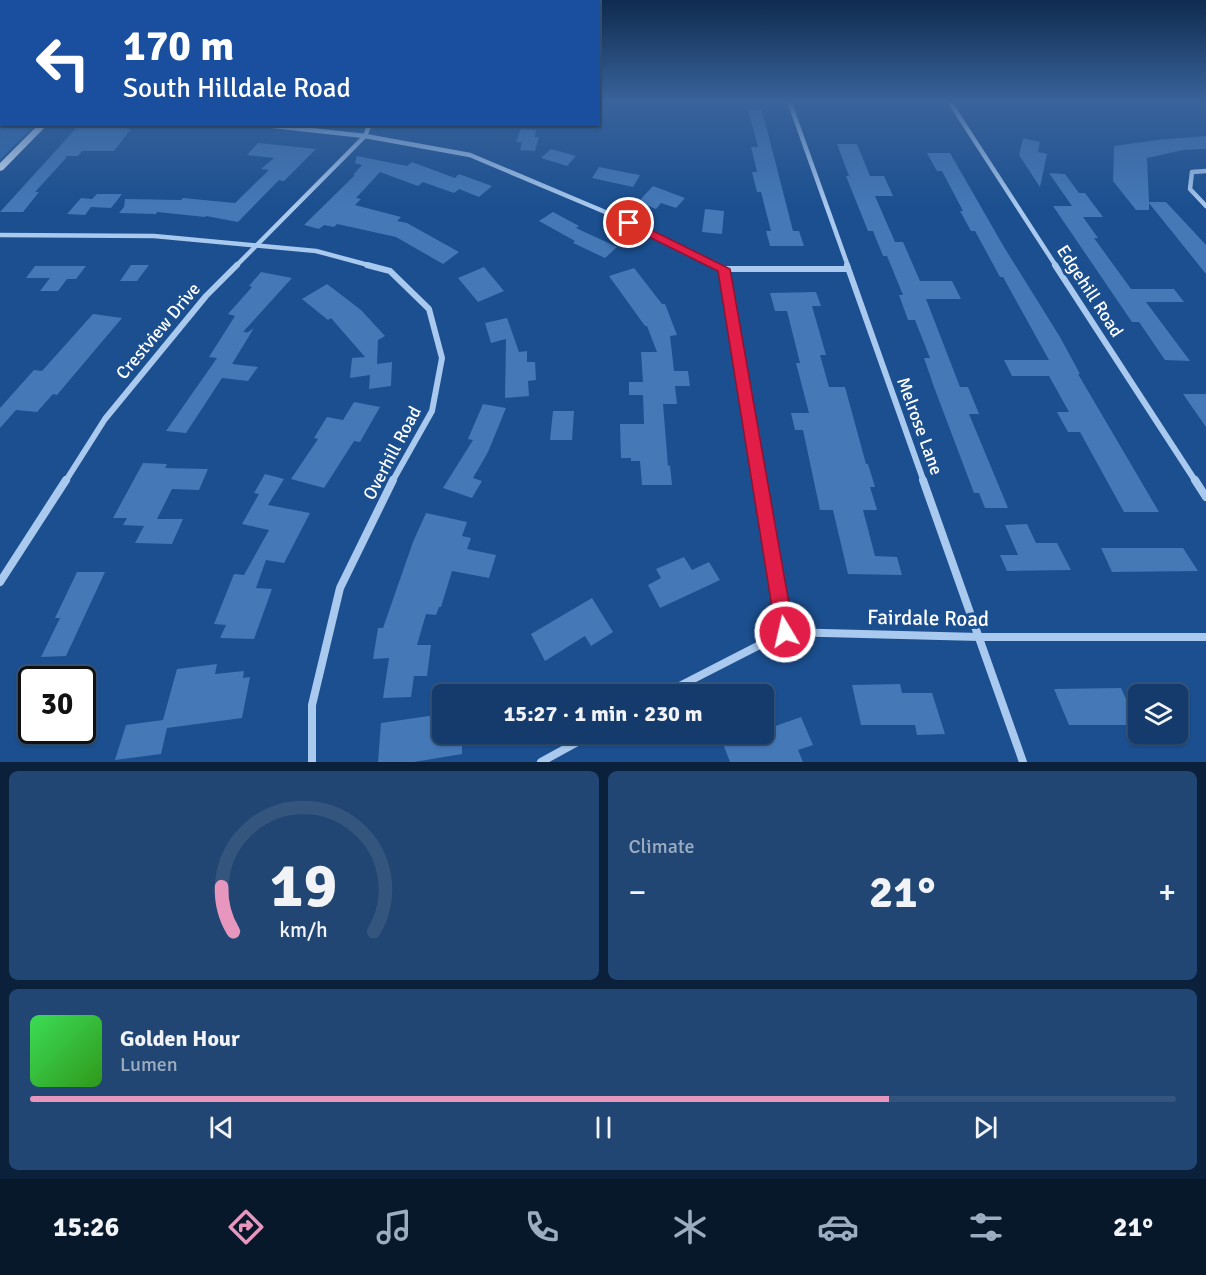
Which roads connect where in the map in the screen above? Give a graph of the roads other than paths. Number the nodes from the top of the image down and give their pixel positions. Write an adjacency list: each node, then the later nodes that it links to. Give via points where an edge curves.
1 (365, 136): 10 (street, Crestview Drive)
2 (31, 137): 6 (street)
3 (368, 137): 11 (street, via 470,155 610,214)
4 (801, 137): 12 (street, Melrose Lane)
5 (972, 137): 13 (street, Edgehill Road)
6 (0, 168)
7 (1206, 171): 8 (street, via 1192,172 1190,189)
8 (1206, 206)
9 (0, 235): 10 (street, Overhill Road, via 154,236)
10 (254, 245): 14 (street, Crestview Drive, via 206,296 105,419); 20 (street, Overhill Road, via 316,251 390,272 429,309 442,358 432,411 340,588 312,705)
11 (724, 269): 12 (street); 15 (street)
12 (848, 269): 16 (street, Melrose Lane)
13 (1206, 497)
14 (0, 582)
15 (785, 632): 16 (street, Fairdale Road); 18 (street, Fairdale Road)
16 (979, 637): 17 (street, Fairdale Road); 22 (street, Melrose Lane)
17 (1206, 637)
18 (684, 684)
19 (574, 744): 21 (street)
20 (312, 762)
21 (541, 762)
22 (1023, 762)

